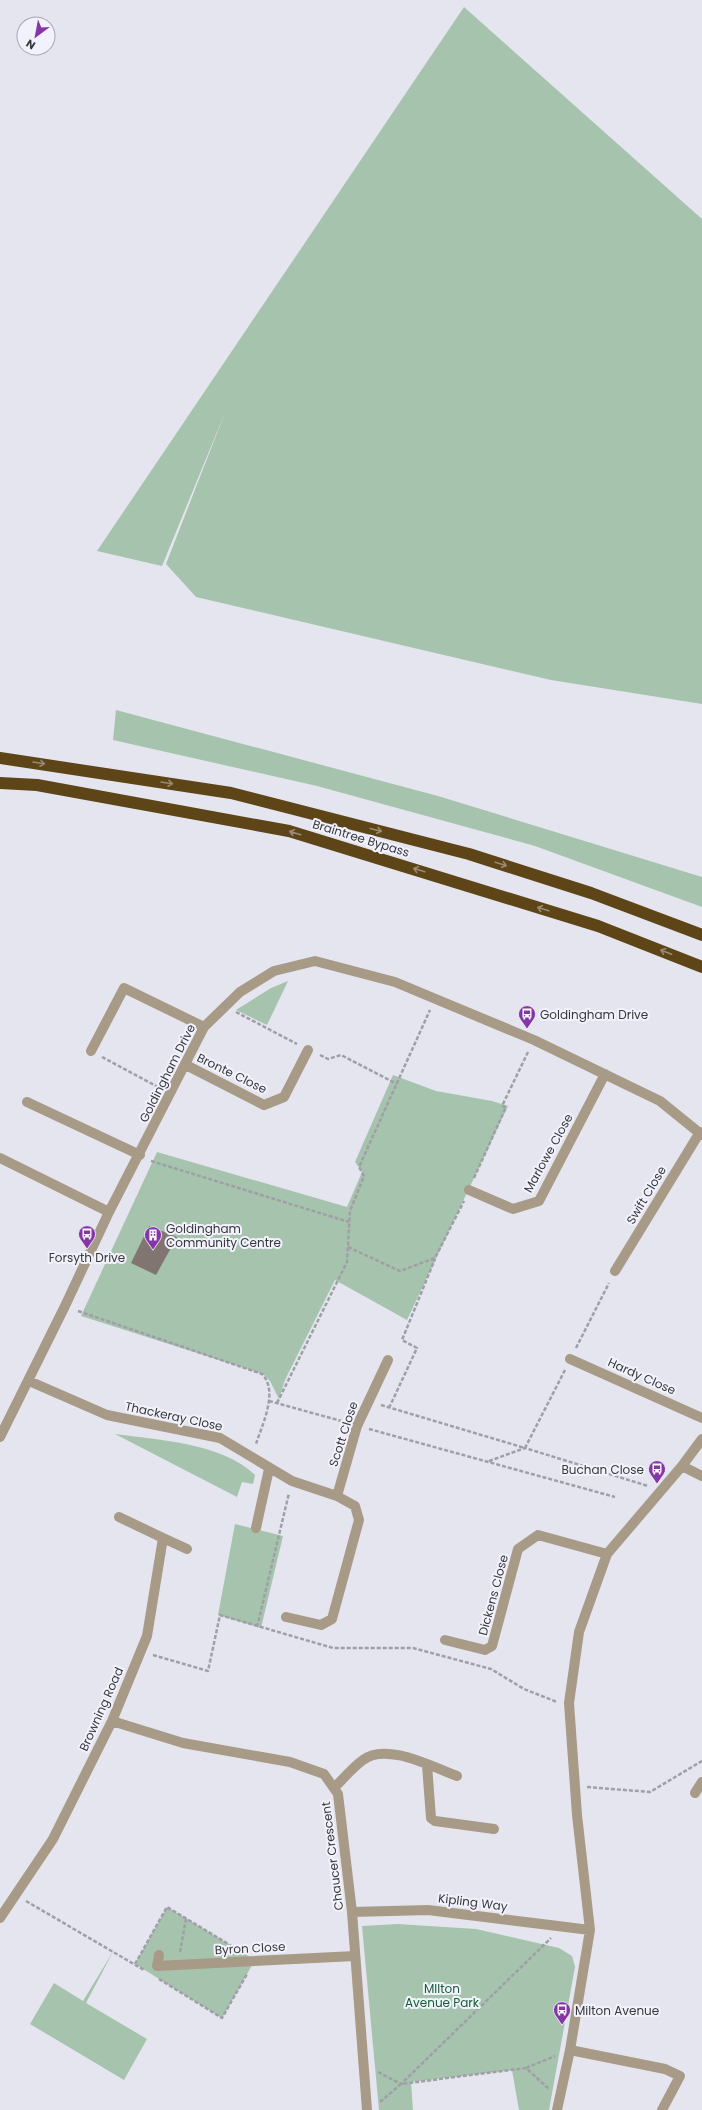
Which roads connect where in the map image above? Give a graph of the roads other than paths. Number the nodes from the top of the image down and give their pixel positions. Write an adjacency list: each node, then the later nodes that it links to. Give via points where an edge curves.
1 (0, 758): 3 (highway, Braintree Bypass, one-way to 3, via 231,793 469,854 591,893)
2 (0, 783): 4 (highway, Braintree Bypass, one-way to 2, via 598,926 289,831 37,785)
3 (702, 935)
4 (702, 967)
5 (204, 1027): 7 (street, via 124,988); 8 (street, Goldingham Drive); 9 (street, Goldingham Drive, via 240,992 274,971 315,961 395,982 436,998)
6 (308, 1050): 8 (street, Bronte Close, via 284,1097 264,1105)
7 (91, 1051)
8 (186, 1065): 12 (street, Goldingham Drive)
9 (604, 1074): 11 (street, Goldingham Drive, via 660,1101); 14 (street, Marlowe Close, via 539,1201 513,1208)
10 (27, 1102): 12 (street)
11 (701, 1134): 16 (street, Swift Close)
12 (139, 1156): 15 (street, Goldingham Drive)
13 (0, 1158): 15 (street)
14 (469, 1190)
15 (109, 1212): 19 (street, Goldingham Drive)
16 (615, 1271)
17 (570, 1358): 20 (street, Hardy Close)
18 (388, 1360): 26 (street, Scott Close, via 357,1426)
19 (29, 1382): 21 (street, Goldingham Drive); 24 (street, Thackeray Close, via 107,1415 220,1438)
20 (702, 1418)
21 (0, 1437)
22 (702, 1439): 23 (street)
23 (682, 1466): 25 (street); 31 (street)
24 (269, 1469): 26 (street, Thackeray Close, via 292,1481); 28 (street)
25 (702, 1476)
26 (337, 1496): 32 (street, Thackeray Close, via 354,1506 359,1520 332,1619 321,1625)
27 (118, 1517): 29 (street)
28 (256, 1528)
29 (162, 1538): 30 (street); 34 (street, Browning Road, via 147,1636)
30 (187, 1549)
31 (607, 1554): 33 (street, Dickens Close, via 538,1535 518,1549 492,1646 485,1650); 43 (street, via 579,1632 569,1703)
32 (286, 1617)
33 (445, 1640)
34 (112, 1721): 38 (street, Chaucer Crescent, via 183,1743 290,1762 324,1774); 42 (street, Browning Road, via 53,1839)
35 (427, 1765): 36 (street); 38 (street, via 390,1753 376,1753 363,1760); 40 (street, via 431,1818 435,1821)
36 (457, 1776)
37 (702, 1782): 39 (street)
38 (334, 1788): 41 (street, Chaucer Crescent, via 338,1794)
39 (695, 1793)
40 (494, 1829)
41 (352, 1912): 43 (street, Kipling Way, via 428,1910); 45 (street, Chaucer Crescent)
42 (0, 1918)
43 (590, 1930): 46 (street)
44 (159, 1955): 45 (street, Byron Close, via 157,1966)
45 (356, 1956): 47 (street, Chaucer Crescent, via 363,2064)
46 (570, 2050): 48 (street); 49 (street, via 665,2069 680,2076)
47 (371, 2108)
48 (557, 2110)
49 (662, 2110)

